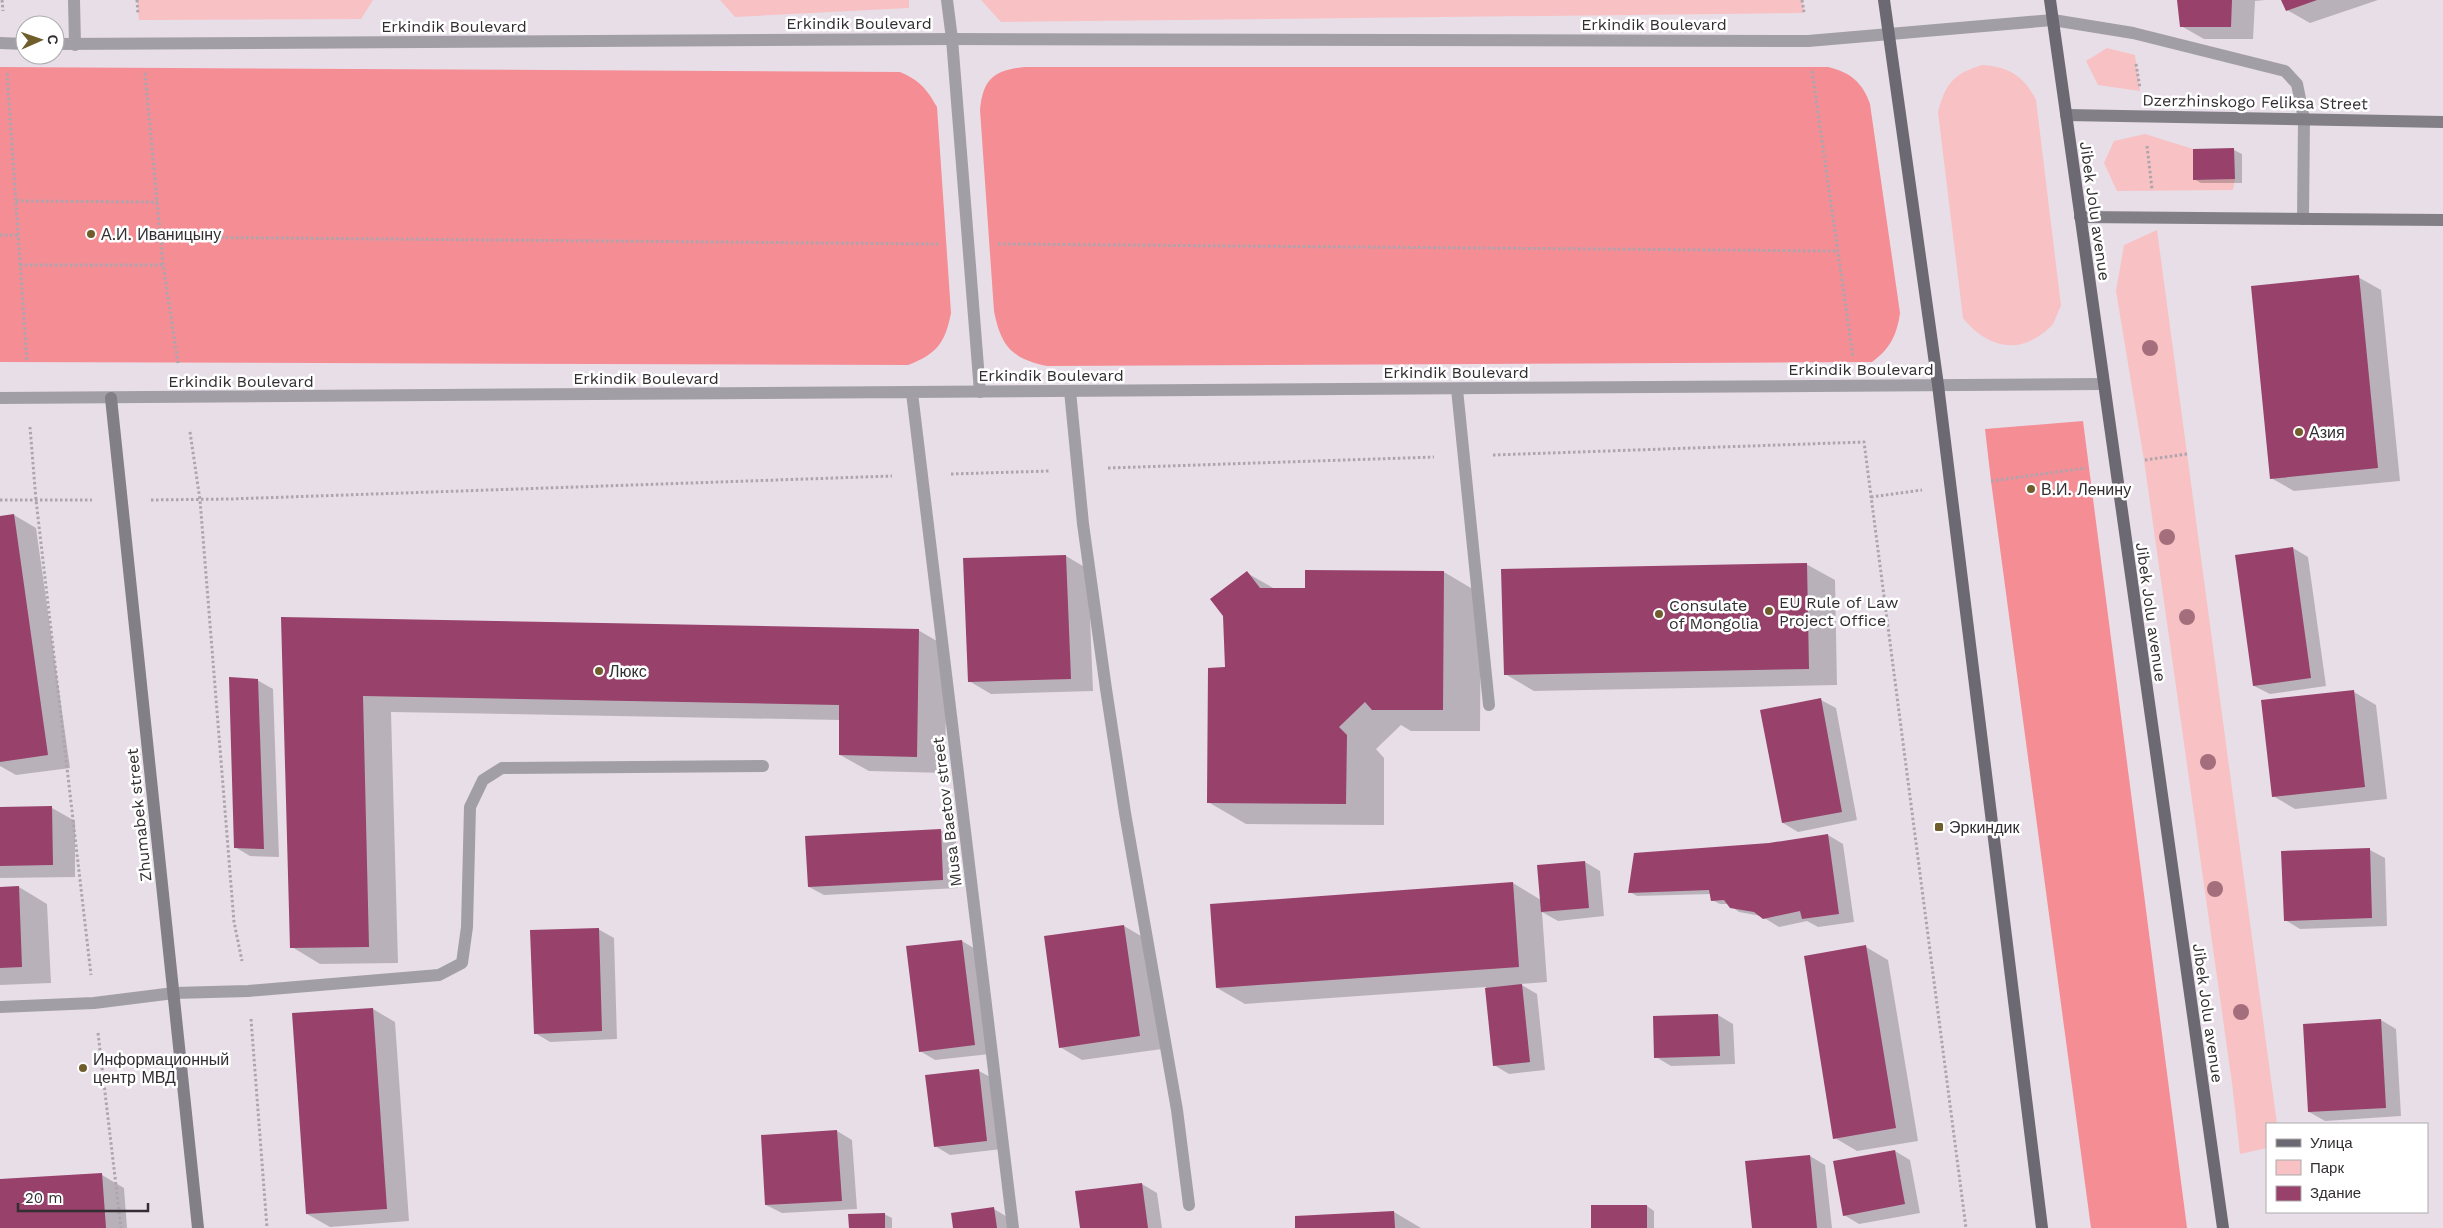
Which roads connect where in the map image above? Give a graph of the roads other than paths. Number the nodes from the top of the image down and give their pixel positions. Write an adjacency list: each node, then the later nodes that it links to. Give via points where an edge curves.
1 (74, 0): 11 (street)
2 (947, 0): 7 (street)
3 (1884, 0): 6 (main road)
4 (2050, 0): 5 (main road, Jibek Jolu avenue)
5 (2053, 20): 6 (street, Erkindik Boulevard); 12 (main road, Jibek Jolu avenue); 13 (street, Erkindik Boulevard, via 2133,34 2285,71 2297,84)
6 (1888, 35): 7 (street, Erkindik Boulevard, via 1808,41); 19 (main road)
7 (952, 39): 11 (street, Erkindik Boulevard); 22 (street)
8 (0, 43): 9 (street)
9 (15, 44)
10 (65, 44): 11 (street, Erkindik Boulevard)
11 (75, 44)
12 (2066, 115): 13 (street, Dzerzhinskogo Feliksa Street); 15 (main road, Jibek Jolu avenue)
13 (2304, 119): 14 (street, Dzerzhinskogo Feliksa Street); 16 (street, Erkindik Boulevard)
14 (2443, 122)
15 (2080, 217): 16 (street); 18 (main road, Jibek Jolu avenue)
16 (2303, 219): 17 (street)
17 (2443, 220)
18 (2102, 384): 19 (street, Erkindik Boulevard); 34 (main road, Jibek Jolu avenue)
19 (1938, 385): 20 (street, Erkindik Boulevard); 33 (main road)
20 (1457, 388): 21 (street, Erkindik Boulevard); 26 (street)
21 (1070, 391): 22 (street, Erkindik Boulevard); 30 (street, via 1083,524 1104,670 1125,813 1177,1110)
22 (980, 392): 23 (street, Erkindik Boulevard)
23 (912, 393): 25 (street, Erkindik Boulevard); 32 (street, Musa Baetov street)
24 (0, 398): 25 (street, Erkindik Boulevard)
25 (111, 398): 28 (street, Zhumabek street)
26 (1489, 705)
27 (763, 766): 28 (street, via 502,768 483,780 470,807 467,927 462,963 439,975 248,991)
28 (174, 993): 29 (street, via 94,1003); 31 (street, Zhumabek street)
29 (0, 1007)
30 (1189, 1206)
31 (198, 1228)
32 (1013, 1228)
33 (2042, 1228)
34 (2223, 1228)

